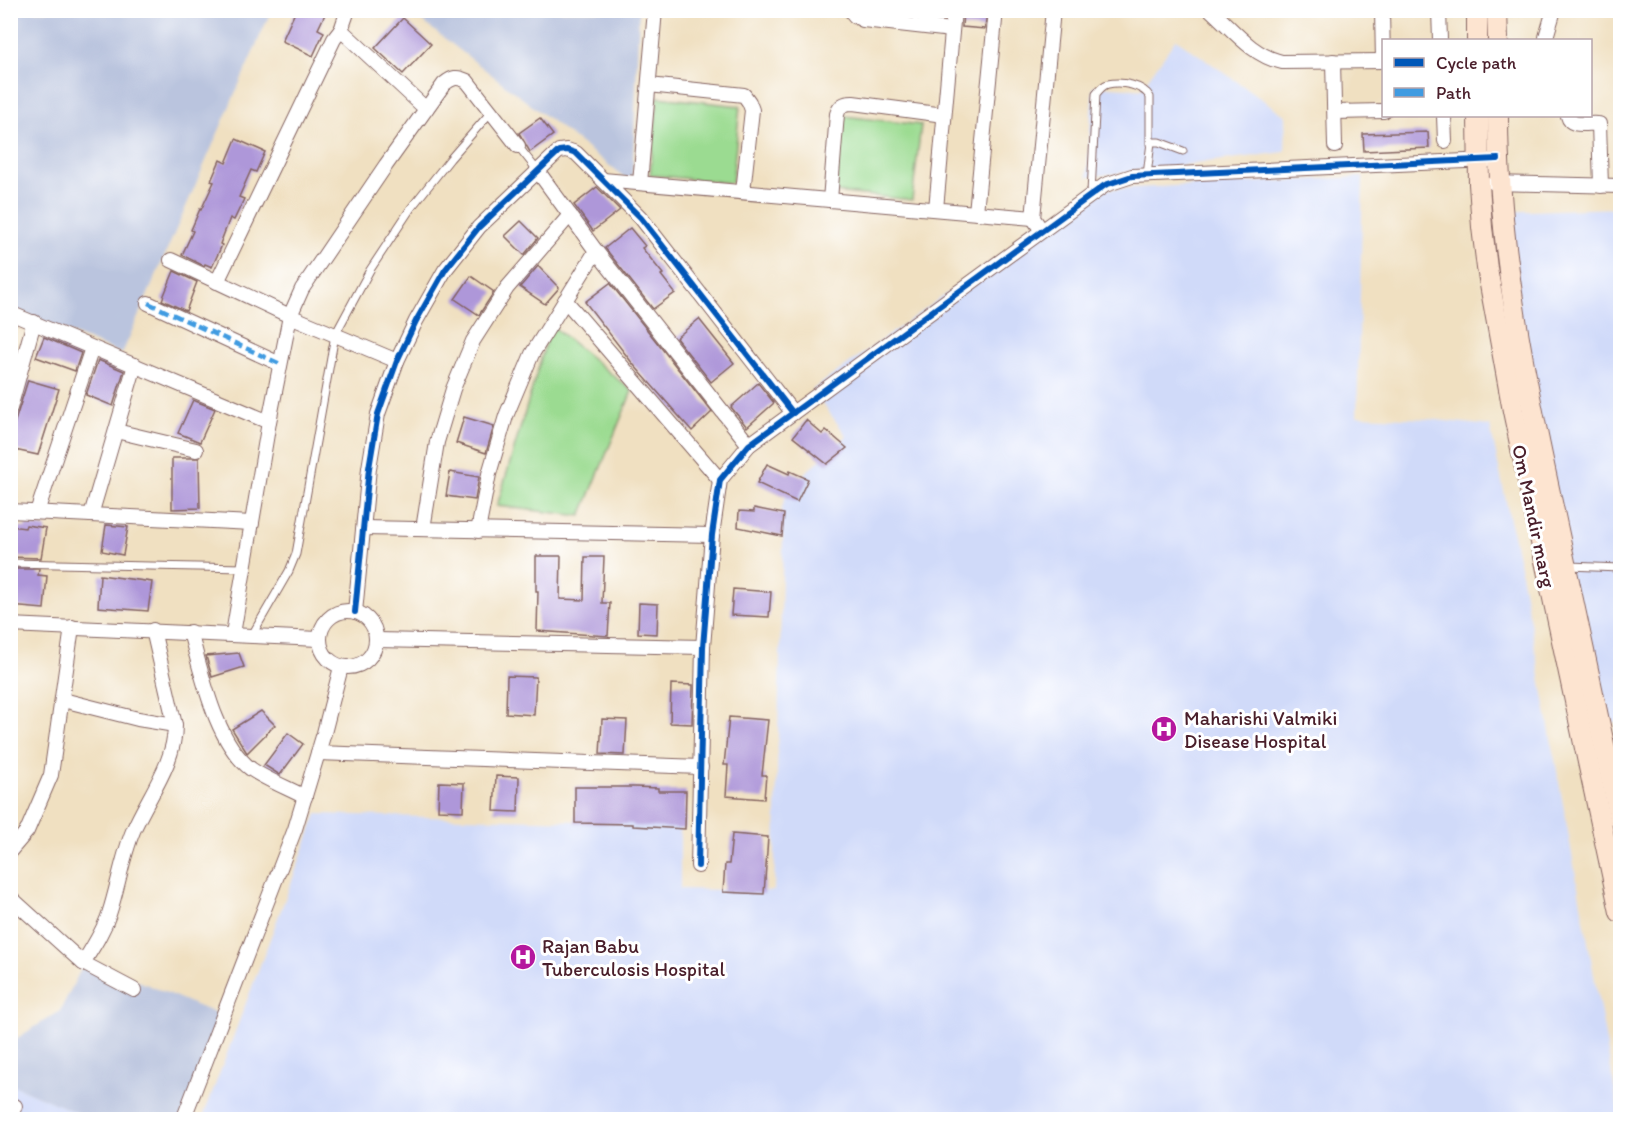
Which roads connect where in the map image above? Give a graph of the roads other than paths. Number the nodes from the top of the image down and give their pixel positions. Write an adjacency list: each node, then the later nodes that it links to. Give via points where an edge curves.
1 (348, 10): 13 (street)
2 (655, 10): 22 (street)
3 (850, 10): 14 (street, via 863,20)
4 (954, 10): 14 (street)
5 (996, 10): 50 (street)
6 (1053, 10): 52 (street)
7 (1211, 10): 20 (street, via 1256,52 1269,59)
8 (1382, 10): 16 (street)
9 (1439, 10): 17 (street)
10 (1477, 10): 18 (main road)
11 (1497, 10): 19 (main road)
12 (1554, 10): 15 (street)
13 (341, 30): 23 (street); 56 (street)
14 (952, 30): 27 (street)
15 (1546, 37)
16 (1383, 39)
17 (1440, 39)
18 (1477, 39)
19 (1498, 39)
20 (1333, 61): 21 (street); 26 (street)
21 (1382, 61)
22 (649, 85): 41 (street); 46 (street, via 744,95 752,110)
23 (426, 109): 25 (street, via 444,84 460,77); 60 (street, via 302,289)
24 (1382, 111): 26 (street)
25 (491, 112): 34 (street); 62 (lane, via 411,208 370,270)
26 (1335, 112): 35 (street)
27 (944, 115): 48 (street, via 854,103 839,108); 49 (street)
28 (1444, 117): 32 (street)
29 (1479, 117): 37 (main road, Om Mandir marg)
30 (1498, 117): 37 (main road, Om Mandir marg)
31 (1569, 117): 44 (street, via 1573,124 1599,124)
32 (1445, 141)
33 (1150, 144): 36 (lane, via 1155,141); 39 (lane); 47 (lane, via 1150,97 1146,90 1107,84 1100,89 1096,94)
34 (518, 146): 38 (lane)
35 (1335, 146)
36 (1184, 151)
37 (1488, 160): 39 (street); 42 (main road, Om Mandir marg); 43 (main road, Om Mandir marg)
38 (537, 170): 40 (street, via 559,151 567,150 576,153); 51 (street); 64 (street, via 479,227 445,270)
39 (1148, 175): 47 (street, via 1117,180)
40 (603, 180): 41 (street); 68 (street, via 641,218)
41 (640, 183): 46 (street)
42 (1499, 183): 43 (street); 44 (street); 83 (main road, Om Mandir marg, via 1526,382)
43 (1479, 184): 86 (main road, Om Mandir marg, via 1487,268)
44 (1602, 186): 45 (street)
45 (1620, 186)
46 (743, 192): 48 (street)
47 (1091, 196): 53 (street)
48 (830, 200): 49 (street)
49 (936, 208): 50 (street)
50 (976, 212): 52 (street)
51 (570, 215): 54 (street); 79 (street, via 507,288 473,341 437,442)
52 (1033, 218): 53 (street)
53 (1043, 230): 68 (street)
54 (596, 250): 57 (street); 71 (street)
55 (171, 260): 56 (street)
56 (217, 282): 60 (street)
57 (565, 300): 73 (street); 80 (street, via 532,354 506,416)
58 (148, 303): 65 (street)
59 (10, 313): 61 (street)
60 (290, 316): 62 (street); 65 (street)
61 (34, 322): 63 (street); 67 (street)
62 (335, 335): 64 (street); 93 (lane, via 296,554)
63 (92, 348): 66 (street); 75 (street)
64 (397, 361): 78 (street, via 378,414)
65 (280, 364): 69 (street)
66 (135, 365): 69 (street); 70 (street)
67 (10, 408)
68 (793, 412): 71 (street)
69 (269, 422): 77 (street)
70 (116, 431): 72 (street); 76 (street)
71 (749, 445): 73 (street)
72 (196, 450)
73 (720, 480): 81 (street)
74 (10, 511): 75 (street)
75 (37, 512): 76 (street)
76 (91, 515): 77 (street)
77 (252, 523): 84 (street)
78 (364, 528): 79 (street); 87 (street)
79 (423, 530): 80 (street)
80 (478, 531): 81 (street)
81 (712, 535): 96 (street)
82 (10, 562): 84 (lane)
83 (1566, 566): 85 (lane); 86 (lane); 100 (main road, Om Mandir marg)
84 (244, 568): 92 (street)
85 (1620, 568)
86 (1545, 570): 101 (main road, Om Mandir marg)
87 (355, 612): 94 (street, via 342,611 331,616 322,626); 95 (street, via 367,617)
88 (10, 625): 89 (street)
89 (72, 627): 90 (street); 98 (street)
90 (153, 630): 91 (street); 99 (street)
91 (190, 632): 92 (street); 104 (street, via 207,692 233,748 251,769)
92 (233, 634): 93 (street)
93 (252, 635): 94 (street)
94 (319, 639): 97 (street, via 322,651)
95 (377, 640): 96 (street); 97 (street, via 374,652 365,662)
96 (703, 647): 103 (street)
97 (341, 667): 102 (street)
98 (63, 700): 99 (street); 106 (street, via 51,775 27,831)
99 (175, 725): 110 (street, via 172,753 133,830 109,913)
100 (1602, 733): 101 (main road); 105 (main road, Om Mandir marg)
101 (1582, 739): 109 (main road, Om Mandir marg)
102 (318, 753): 103 (street); 104 (street)
103 (700, 767): 107 (street)
104 (305, 797): 112 (street)
105 (1620, 819)
106 (10, 851)
107 (698, 866)
108 (10, 897): 110 (street)
109 (1620, 912)
110 (83, 963): 111 (street)
111 (134, 990)
112 (183, 1119)

